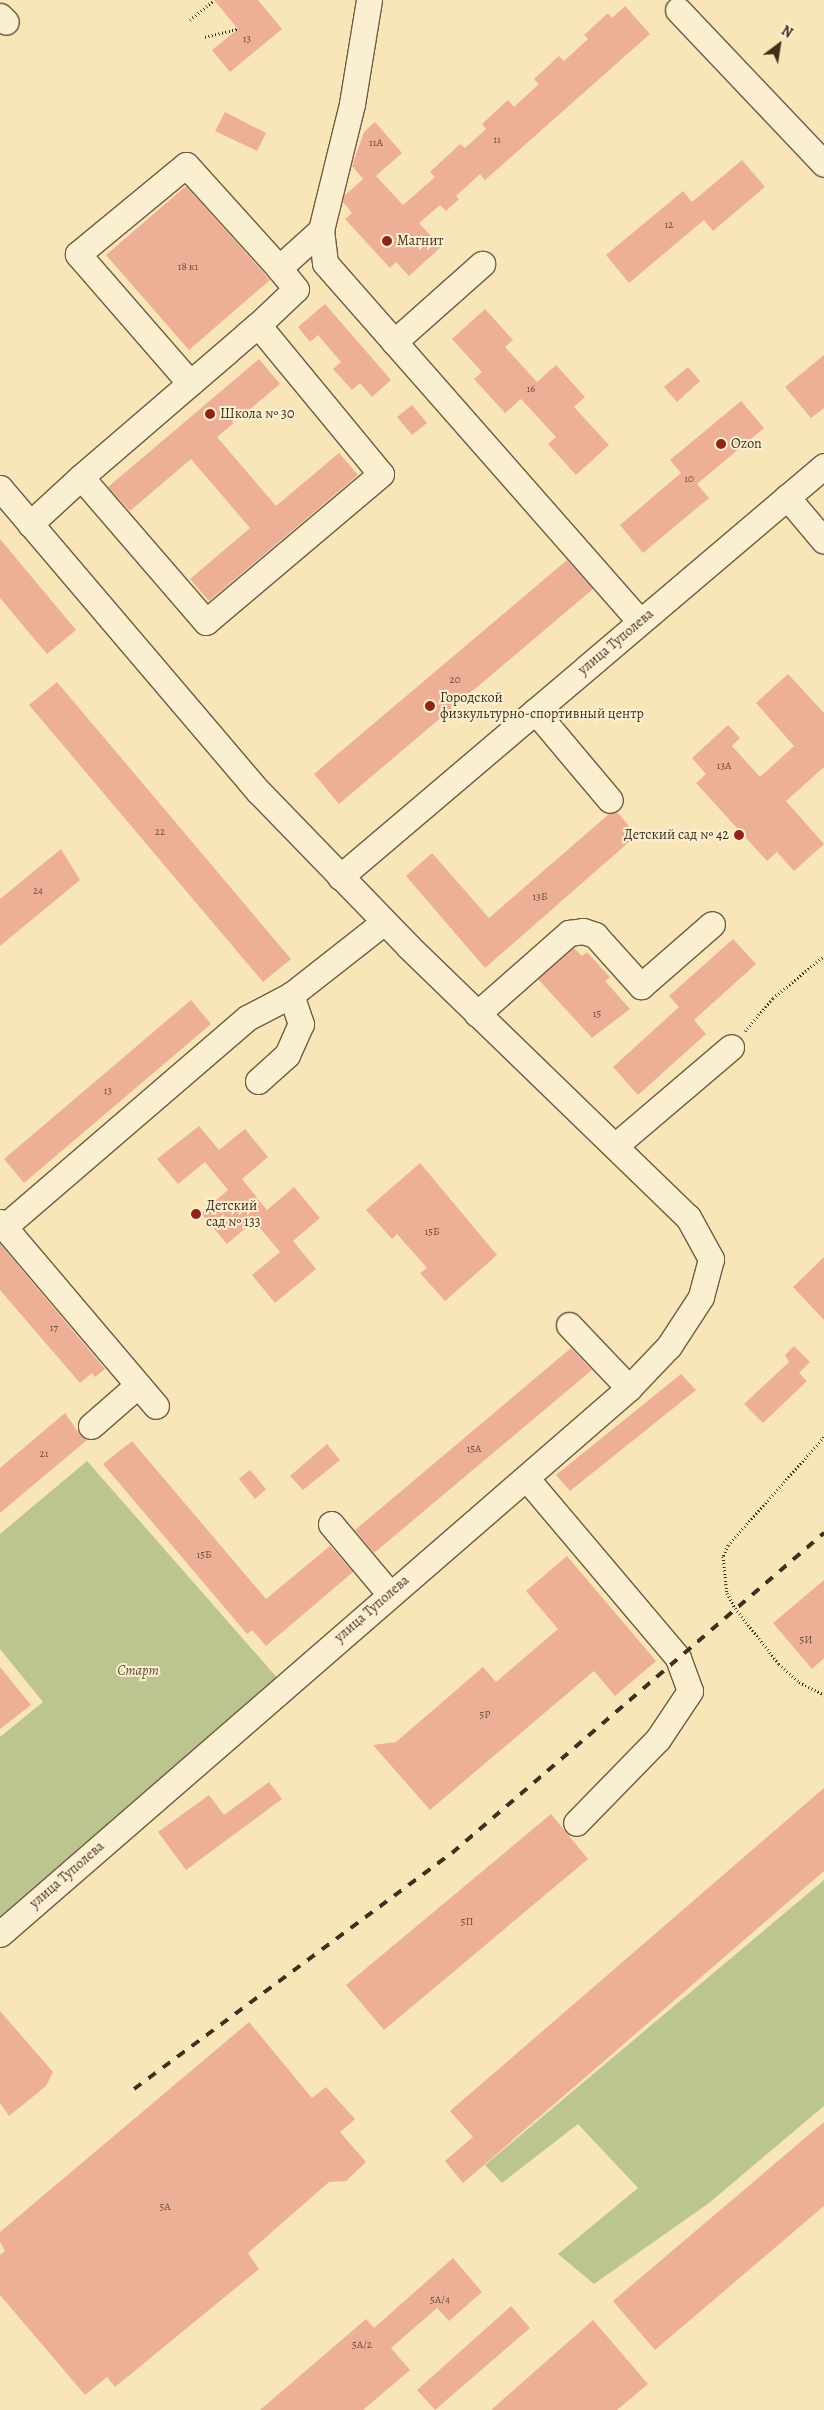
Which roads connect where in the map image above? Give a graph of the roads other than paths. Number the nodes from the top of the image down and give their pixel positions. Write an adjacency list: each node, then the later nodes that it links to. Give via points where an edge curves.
1 (369, 0): 4 (street, via 352,104)
2 (678, 10): 3 (street)
3 (824, 164)
4 (321, 230): 6 (street); 8 (street, via 325,263)
5 (482, 264): 8 (street)
6 (279, 268): 7 (street, via 296,289); 9 (street, via 186,165 78,254)
7 (258, 325): 9 (street); 11 (street, via 381,474 206,622)
8 (394, 342): 16 (street)
9 (190, 383): 11 (street)
10 (824, 466): 13 (street, улица Туполева)
11 (81, 477): 14 (street)
12 (0, 488): 14 (street)
13 (787, 497): 15 (street); 16 (street, улица Туполева)
14 (30, 524): 19 (street, via 258,792)
15 (824, 541)
16 (640, 622): 17 (street, улица Туполева)
17 (535, 711): 18 (street); 19 (street, улица Туполева)
18 (610, 800)
19 (340, 877): 20 (street)
20 (384, 922): 22 (street); 23 (street)
21 (712, 924): 23 (street, via 641,986 595,936 583,931 569,933)
22 (291, 995): 25 (street, via 301,1024 287,1055); 27 (street, via 247,1018)
23 (477, 1014): 26 (street)
24 (731, 1048): 26 (street)
25 (258, 1082)
26 (616, 1145): 30 (street, улица Туполева, via 688,1217 711,1259 701,1297 669,1346)
27 (2, 1224): 29 (street)
28 (569, 1325): 30 (street)
29 (138, 1385): 31 (street); 32 (street)
30 (629, 1388): 33 (street, улица Туполева)
31 (156, 1406)
32 (91, 1426)
33 (527, 1479): 35 (street, улица Туполева); 36 (street, via 678,1658 690,1691 658,1739)
34 (331, 1524): 35 (street)
35 (389, 1593): 37 (street, улица Туполева)
36 (576, 1823)
37 (0, 1934)

